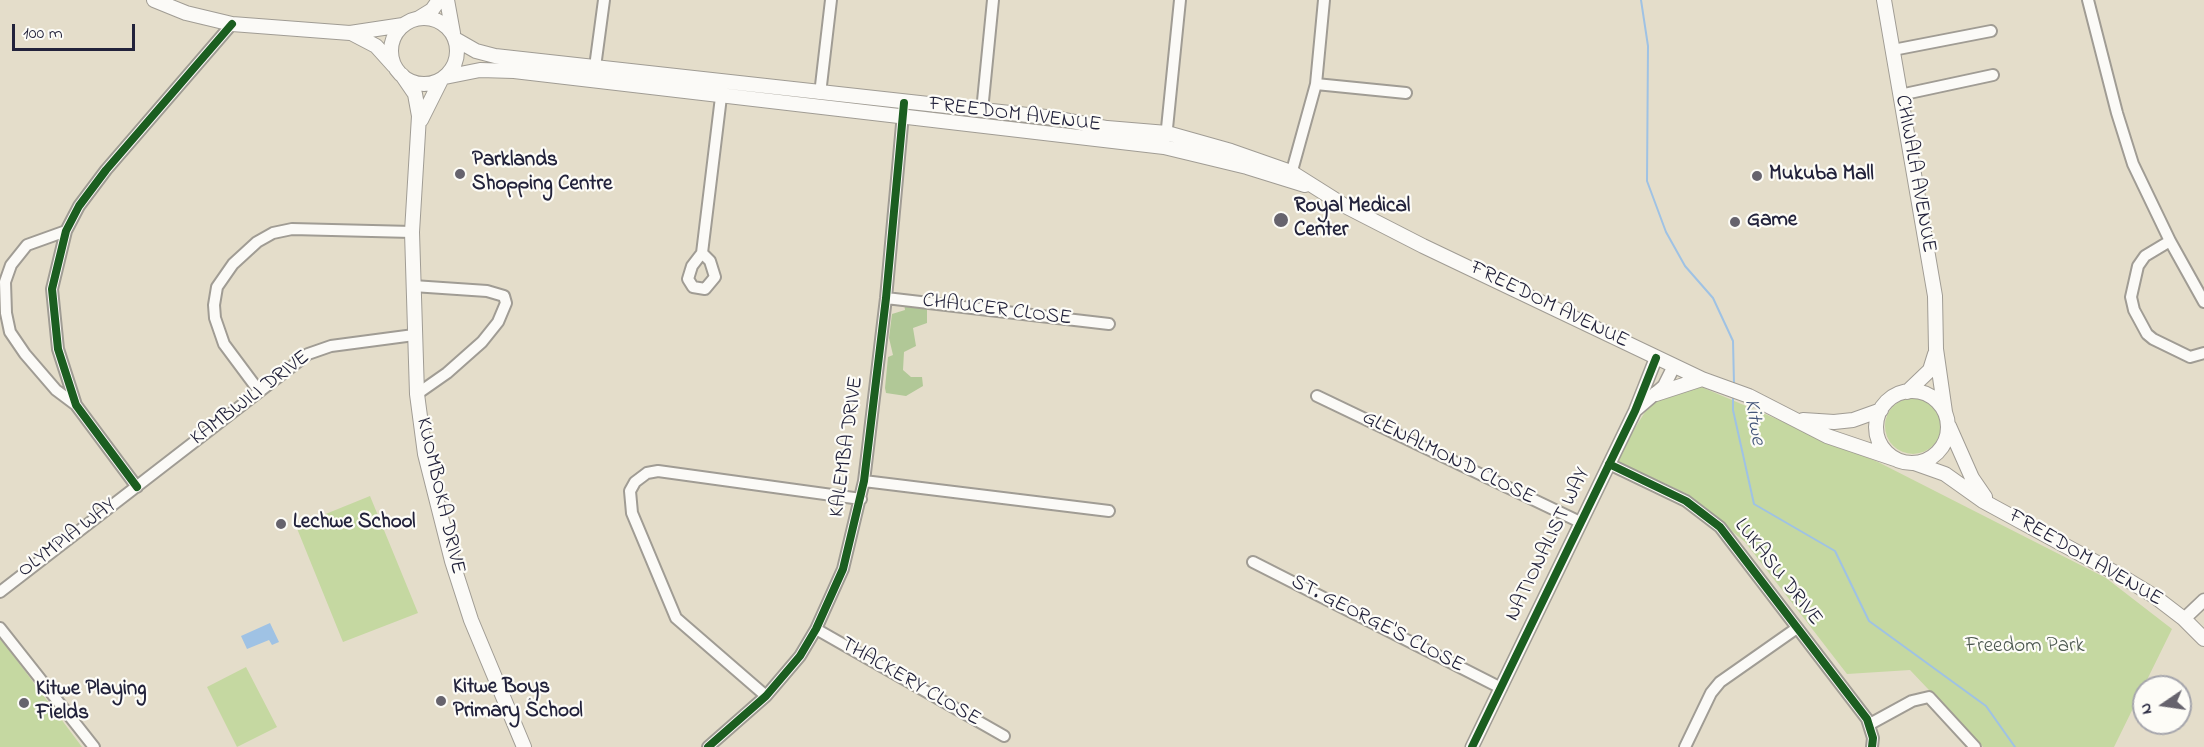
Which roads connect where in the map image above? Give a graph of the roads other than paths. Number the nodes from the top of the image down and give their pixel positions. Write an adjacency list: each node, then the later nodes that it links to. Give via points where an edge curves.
1 (154, 0): 12 (main road, via 186,14)
2 (439, 0): 11 (main road)
3 (447, 0): 16 (main road)
4 (604, 0): 19 (street)
5 (831, 0): 27 (street)
6 (993, 0): 31 (street)
7 (1180, 0): 33 (street)
8 (1324, 0): 25 (street)
9 (1884, 0): 17 (main road, CHIWALA AVENUE)
10 (2088, 0): 37 (street, via 2133,164)
11 (419, 18): 13 (main road); 16 (main road, via 439,21)
12 (232, 24): 15 (main road); 35 (street, via 106,170)
13 (404, 25): 15 (main road); 20 (main road, via 393,40 392,58)
14 (1991, 31): 17 (street)
15 (350, 33): 20 (main road, via 376,46)
16 (454, 37): 18 (main road); 23 (main road, via 455,63)
17 (1893, 50): 28 (main road, CHIWALA AVENUE)
18 (493, 62): 19 (main road, FREEDOM AVENUE); 23 (main road); 24 (main road, FREEDOM AVENUE)
19 (595, 67): 22 (main road, FREEDOM AVENUE)
20 (399, 71): 23 (main road, via 421,84); 32 (main road, via 415,94)
21 (1993, 75): 28 (street)
22 (673, 76): 24 (main road); 27 (main road, FREEDOM AVENUE)
23 (443, 79): 32 (main road)
24 (621, 84): 29 (main road, FREEDOM AVENUE)
25 (1316, 84): 26 (street); 34 (street)
26 (1406, 93)
27 (820, 94): 30 (main road, FREEDOM AVENUE)
28 (1900, 95): 44 (main road, CHIWALA AVENUE, via 1935,297)
29 (721, 97): 30 (main road, FREEDOM AVENUE); 38 (street)
30 (903, 110): 31 (main road, FREEDOM AVENUE); 33 (main road, FREEDOM AVENUE); 40 (street, KALEMBA DRIVE)
31 (982, 111): 33 (main road, FREEDOM AVENUE)
32 (419, 125): 36 (main road, KUOMBOKA DRIVE)
33 (1166, 140): 34 (main road, FREEDOM AVENUE)
34 (1290, 177): 46 (main road, FREEDOM AVENUE)
35 (66, 231): 54 (street, via 52,289 53,315 58,349); 54 (street, via 27,245 14,260 5,282 6,313 10,332 25,354 56,390)
36 (412, 232): 39 (main road, KUOMBOKA DRIVE); 49 (street, via 292,229 257,242 233,264 218,287 215,318 224,344)
37 (2170, 241): 41 (street); 45 (street, via 2145,256 2138,266 2131,297 2134,310 2153,339 2190,357)
38 (702, 253)
39 (413, 286): 43 (main road, KUOMBOKA DRIVE); 51 (street, via 487,291 504,296 505,310 482,342)
40 (886, 298): 42 (street, CHAUCER CLOSE); 62 (street, KALEMBA DRIVE)
41 (2204, 302)
42 (1108, 324)
43 (414, 335): 49 (street, KAMBWILI DRIVE, via 320,349); 51 (main road, KUOMBOKA DRIVE)
44 (1936, 349): 50 (main road, CHIWALA AVENUE, via 1930,370); 57 (main road, CHIWALA AVENUE)
45 (2204, 353)
46 (1656, 358): 47 (main road, FREEDOM AVENUE); 56 (street, NATIONALIST WAY)
47 (1674, 366): 48 (main road, FREEDOM AVENUE); 52 (street)
48 (1702, 379): 52 (main road); 58 (main road, FREEDOM AVENUE, via 1749,396)
49 (259, 392): 63 (street, KAMBWILI DRIVE)
50 (1907, 392): 55 (main road, via 1891,398); 57 (main road, via 1925,393 1933,398)
51 (417, 394): 82 (main road, KUOMBOKA DRIVE, via 425,454 452,561 484,653)
52 (1656, 394): 56 (street)
53 (1317, 396): 67 (street, GLENALMOND CLOSE)
54 (76, 405): 63 (street)
55 (1881, 410): 58 (main road, FREEDOM AVENUE, via 1834,422); 59 (main road, via 1877,432 1880,442)
56 (1635, 411): 61 (street, NATIONALIST WAY)
57 (1946, 417): 60 (main road, via 1945,441 1940,450 1933,457); 65 (main road, FREEDOM AVENUE, via 1972,478)
58 (1792, 419): 59 (main road, FREEDOM AVENUE, via 1850,445)
59 (1895, 459): 60 (main road)
60 (1914, 463): 65 (main road, FREEDOM AVENUE, via 1945,474)
61 (1609, 464): 67 (street, NATIONALIST WAY); 73 (street, LUKASU DRIVE, via 1686,501 1714,521)
62 (864, 481): 64 (street, KALEMBA DRIVE); 66 (street)
63 (136, 487): 69 (street, OLYMPIA WAY)
64 (861, 499): 74 (street, KALEMBA DRIVE, via 843,569); 77 (street, via 658,471 647,473 630,491 632,513 670,610)
65 (1992, 506): 71 (main road, FREEDOM AVENUE, via 2121,576)
66 (1109, 511)
67 (1580, 522): 76 (street, NATIONALIST WAY)
68 (1252, 562): 76 (street, ST. GEORGE'S CLOSE)
69 (0, 592)
70 (2204, 600): 71 (street)
71 (2184, 619): 75 (main road, FREEDOM AVENUE)
72 (0, 627): 81 (street)
73 (1797, 628): 78 (street, LUKASU DRIVE); 86 (street, via 1720,682)
74 (816, 629): 77 (street, KALEMBA DRIVE, via 800,656); 79 (street, THACKERY CLOSE)
75 (2204, 639)
76 (1501, 688): 85 (street, NATIONALIST WAY)
77 (766, 696): 80 (street, KALEMBA DRIVE)
78 (1870, 724): 87 (street); 88 (street, via 1912,701 1929,697)
79 (1004, 736)
80 (721, 737): 83 (street, KALEMBA DRIVE); 84 (street)
81 (94, 747)
82 (524, 747)
83 (708, 747)
84 (729, 747)
85 (1472, 747)
86 (1685, 747)
87 (1872, 747)
88 (1975, 747)

